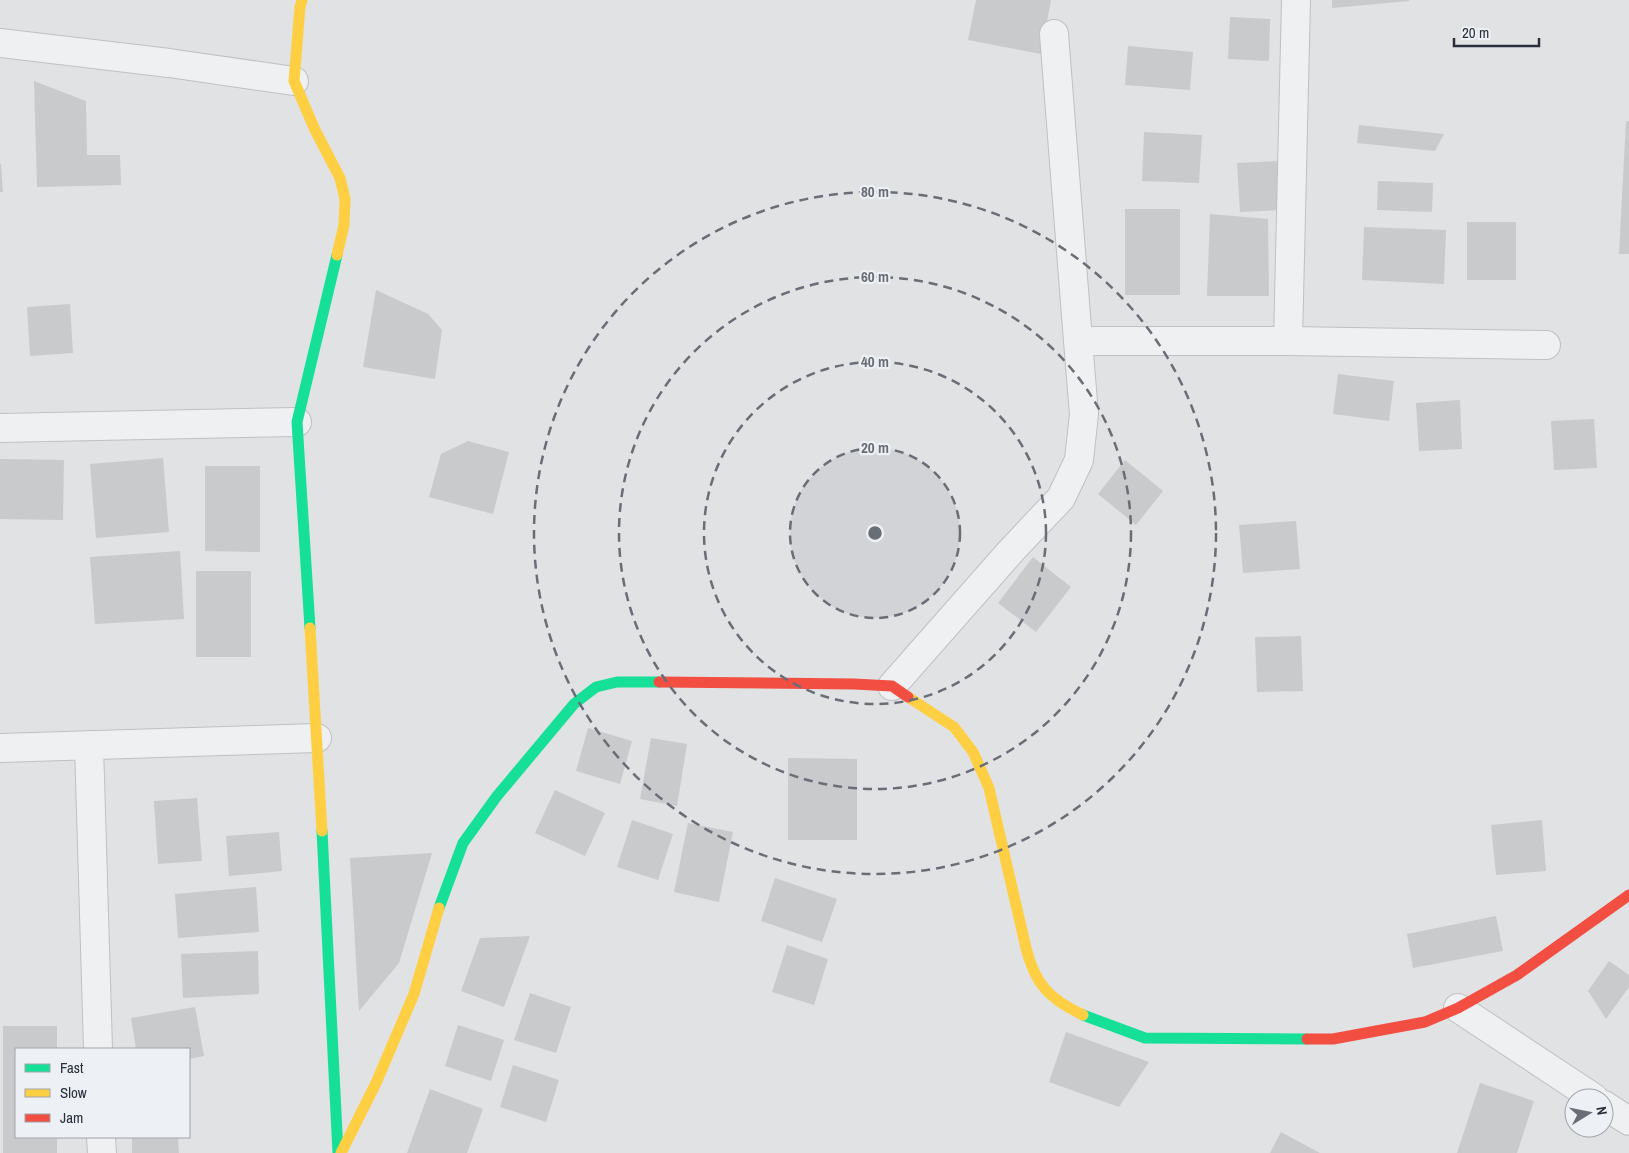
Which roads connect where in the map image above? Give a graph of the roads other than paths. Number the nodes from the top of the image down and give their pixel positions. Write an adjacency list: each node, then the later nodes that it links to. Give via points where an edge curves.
1 (302, 0): 5 (street)
2 (1296, 0): 7 (street)
3 (1054, 34): 6 (street)
4 (0, 43): 5 (street, via 168,62)
5 (294, 81): 9 (street, via 340,178 345,199 344,224)
6 (1078, 341): 7 (street); 11 (street, via 1084,414 1079,460 1061,498)
7 (1288, 341): 8 (street)
8 (1546, 345)
9 (297, 422): 10 (street); 12 (street)
10 (0, 428)
11 (892, 686): 16 (street, via 954,727 973,752 989,788 1031,964 1040,986 1069,1010 1146,1038 1333,1039 1425,1022); 23 (street, via 617,682 596,686 574,704 497,796 463,843 440,903 414,994 376,1083)
12 (317, 738): 13 (street); 23 (street)
13 (89, 745): 14 (street); 17 (street)
14 (0, 748)
15 (1629, 894): 16 (street, via 1517,975)
16 (1458, 1008): 18 (street)
17 (98, 1048)
18 (1579, 1088)
19 (1614, 1111): 20 (street)
20 (1629, 1121)
21 (101, 1138): 22 (street)
22 (102, 1153)
23 (340, 1153)

